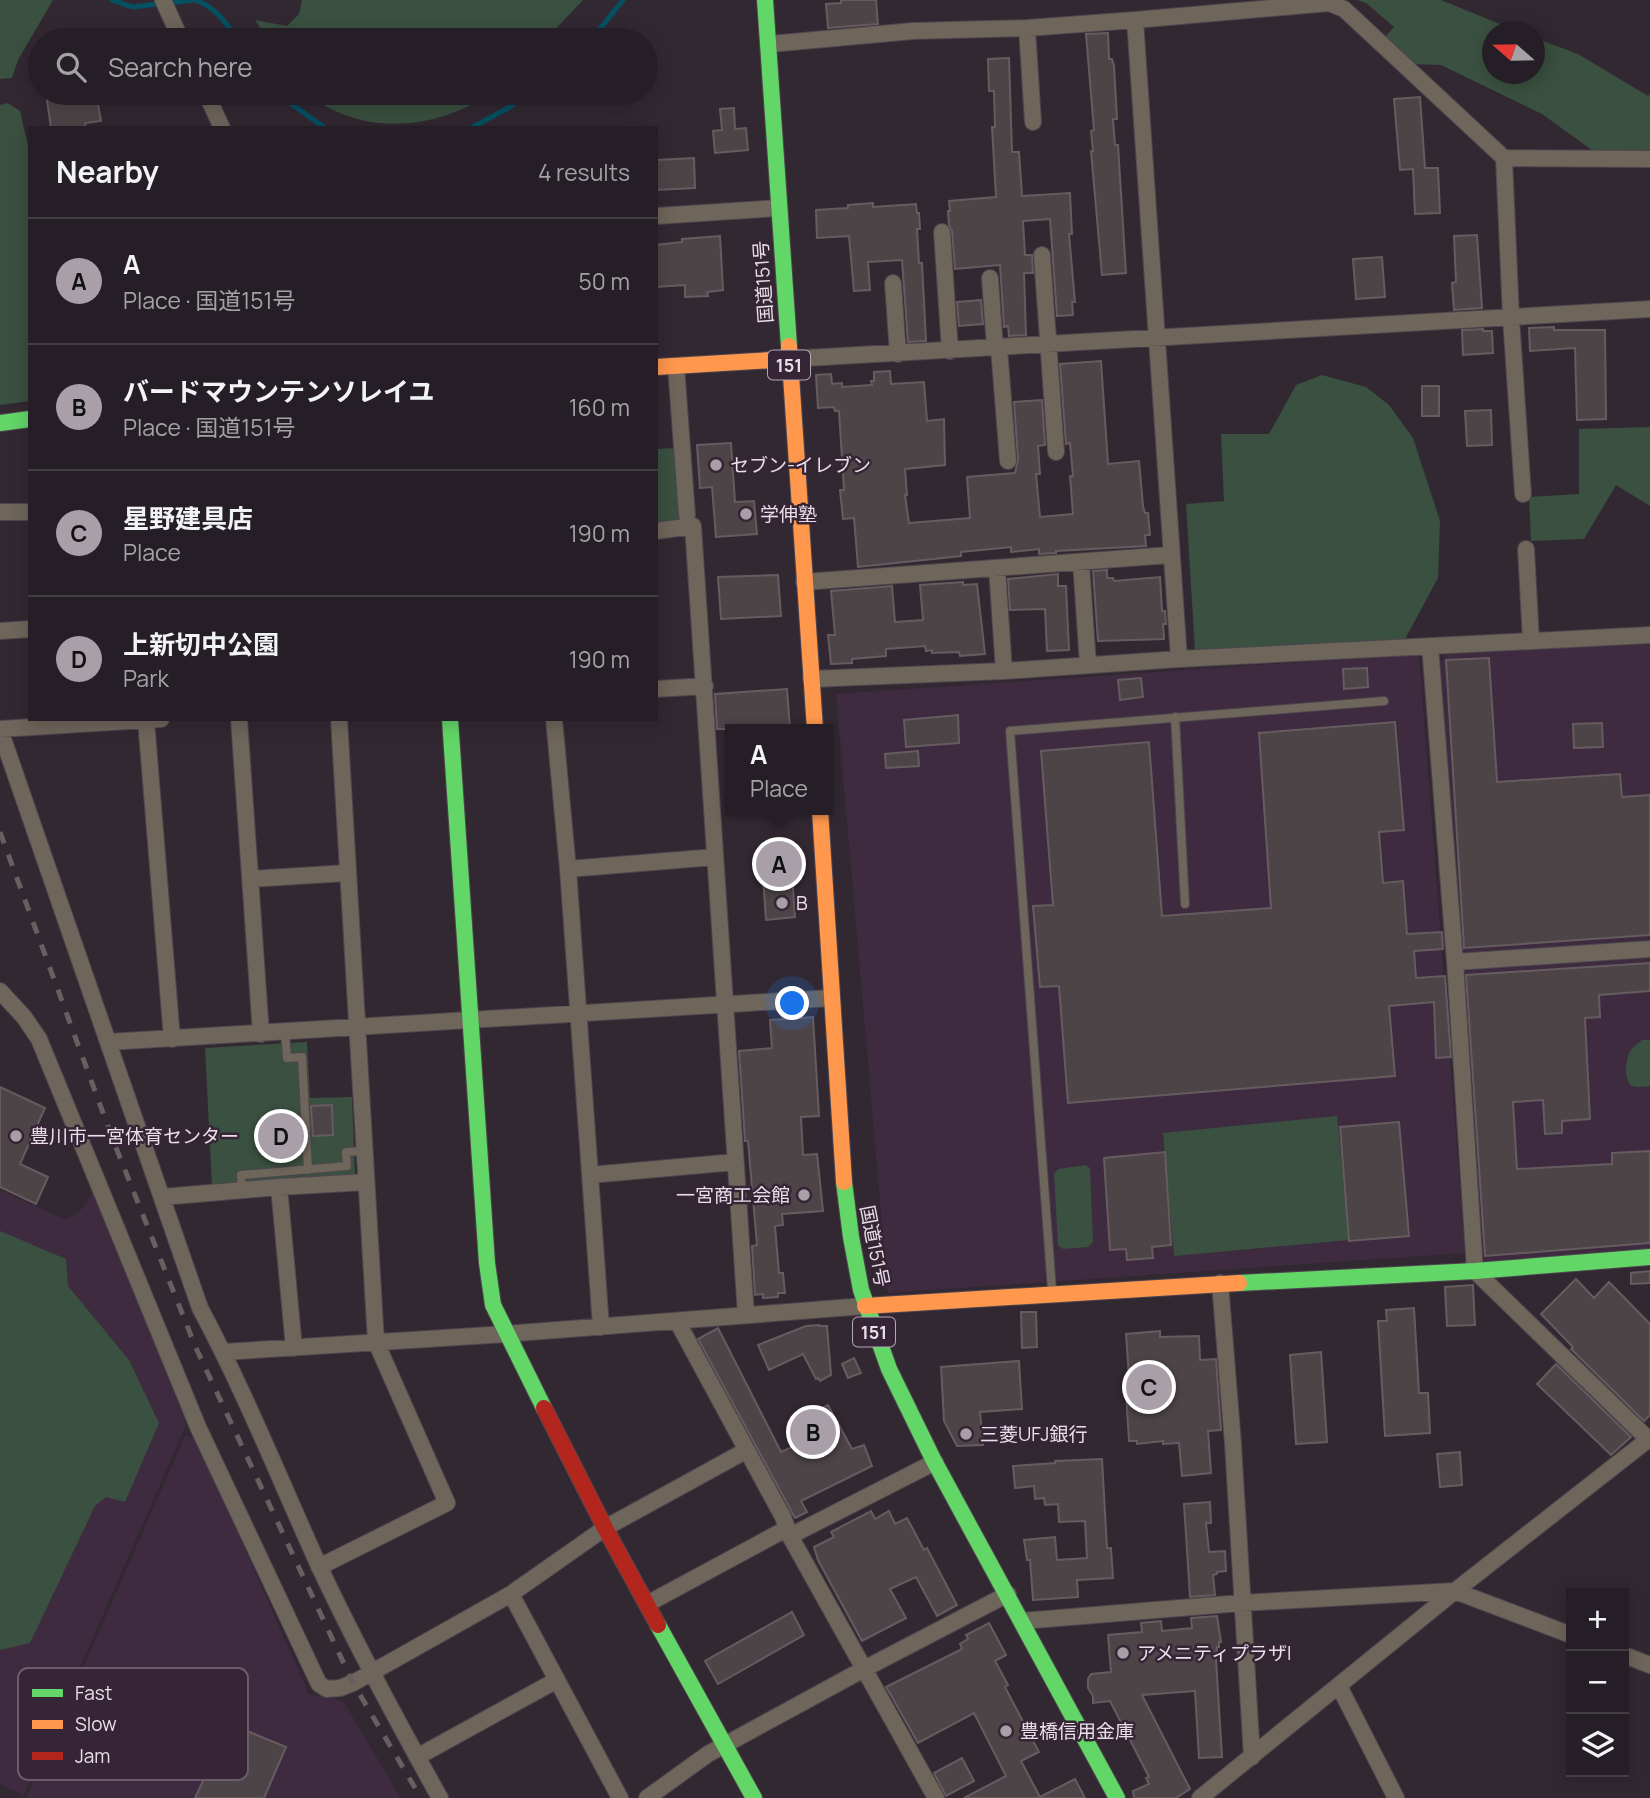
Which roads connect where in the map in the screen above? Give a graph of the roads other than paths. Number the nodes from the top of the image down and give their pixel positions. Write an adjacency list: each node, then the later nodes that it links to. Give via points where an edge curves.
1 (163, 0): 4 (street)
2 (765, 0): 6 (main road, 国道151号 / 151)
3 (1135, 20): 5 (street); 10 (street, via 1329,3 1344,9); 20 (street)
4 (176, 28)
5 (1027, 28): 6 (street, via 913,31); 8 (street)
6 (769, 44): 12 (main road, 国道151号 / 151)
7 (211, 105): 9 (street)
8 (1033, 122)
9 (221, 126)
10 (1504, 158): 11 (street); 19 (street)
11 (1650, 159)
12 (779, 208): 13 (street); 25 (main road, 国道151号 / 151)
13 (658, 216)
14 (942, 232): 23 (street)
15 (1042, 255): 21 (street)
16 (990, 278): 22 (street)
17 (893, 283): 24 (street)
18 (1650, 309): 19 (street)
19 (1511, 318): 20 (street); 32 (street)
20 (1158, 337): 21 (street); 38 (street)
21 (1048, 344): 22 (street); 30 (street)
22 (997, 348): 23 (street); 31 (street)
23 (950, 351): 24 (street)
24 (898, 354): 25 (street)
25 (789, 359): 26 (main road); 41 (main road, 国道151号 / 151)
26 (676, 366): 27 (main road); 35 (street)
27 (658, 367)
28 (28, 419): 29 (main road)
29 (0, 423)
30 (1056, 452)
31 (1008, 461)
32 (1523, 494)
33 (0, 512): 34 (street)
34 (28, 512)
35 (687, 515)
36 (658, 531): 51 (street, via 693,526)
37 (1526, 549): 45 (street)
38 (1170, 555): 39 (street); 47 (street)
39 (1081, 562): 40 (street); 48 (street)
40 (997, 568): 41 (street); 49 (street)
41 (804, 582): 50 (main road, 国道151号 / 151)
42 (28, 629): 43 (street)
43 (0, 631)
44 (1650, 635): 45 (street)
45 (1531, 641): 46 (street)
46 (1430, 646): 47 (street); 70 (street)
47 (1179, 659): 48 (street)
48 (1088, 665): 49 (street)
49 (1004, 671): 50 (street)
50 (811, 678): 61 (main road, 国道151号 / 151)
51 (705, 685): 52 (street); 64 (street)
52 (658, 689)
53 (1384, 701): 54 (lane)
54 (1175, 718): 68 (lane); 92 (lane, via 1010,731)
55 (131, 721): 62 (street)
56 (146, 721): 79 (street)
57 (239, 721): 67 (street)
58 (339, 721): 66 (street)
59 (450, 721): 75 (main road)
60 (554, 721): 65 (street)
61 (815, 724)
62 (0, 730): 80 (street)
63 (820, 815): 72 (main road, 国道151号 / 151)
64 (715, 857): 65 (street); 73 (street)
65 (568, 869): 74 (street)
66 (347, 873): 67 (street); 76 (street)
67 (250, 879): 78 (street)
68 (1185, 904)
69 (1650, 949): 70 (street)
70 (1455, 962): 90 (street)
71 (0, 991): 117 (street, via 39,1039 198,1427 319,1684 340,1688)
72 (831, 998): 73 (street); 93 (main road, 国道151号 / 151, via 848,1225)
73 (724, 1004): 74 (street); 82 (street)
74 (578, 1012): 75 (street); 84 (street)
75 (471, 1019): 76 (street); 97 (main road, via 487,1263 493,1305)
76 (357, 1028): 77 (street); 81 (street)
77 (285, 1032): 78 (street); 83 (lane, via 287,1058 302,1057)
78 (261, 1034): 79 (street)
79 (173, 1039): 80 (street)
80 (108, 1042): 88 (street)
81 (364, 1151): 83 (lane, via 346,1152 347,1166); 85 (street)
82 (735, 1162): 84 (street); 94 (street)
83 (309, 1170): 87 (lane, via 241,1175)
84 (590, 1175): 96 (street)
85 (366, 1182): 86 (street); 98 (street)
86 (279, 1186): 87 (street); 99 (street)
87 (242, 1191): 88 (street)
88 (162, 1197): 100 (street, via 200,1308)
89 (1650, 1257): 90 (main road)
90 (1475, 1270): 91 (main road); 101 (street)
91 (1220, 1283): 92 (main road); 110 (street)
92 (1052, 1293): 93 (main road)
93 (866, 1306): 94 (street); 103 (main road, 国道151号 / 151, via 881,1351)
94 (746, 1315): 95 (street)
95 (677, 1321): 96 (street); 102 (street)
96 (601, 1327): 97 (street)
97 (506, 1334): 98 (street); 104 (main road)
98 (376, 1342): 99 (street); 106 (street, via 447,1503)
99 (294, 1348): 100 (street)
100 (223, 1352): 106 (street)
101 (1649, 1438): 107 (street)
102 (747, 1450): 104 (street); 105 (street)
103 (935, 1462): 105 (street); 109 (main road, 国道151号 / 151)
104 (606, 1528): 108 (street); 111 (main road)
105 (788, 1533): 111 (street); 116 (street)
106 (319, 1566): 117 (street)
107 (1455, 1591): 110 (street); 113 (street); 119 (street)
108 (511, 1594): 117 (street); 118 (street)
109 (1008, 1594): 112 (main road, 国道151号 / 151); 116 (street)
110 (1241, 1602): 112 (street); 122 (street)
111 (647, 1604): 120 (main road)
112 (1022, 1621): 128 (main road, 国道151号 / 151)
113 (1566, 1633)
114 (1629, 1657): 115 (street)
115 (1650, 1665)
116 (864, 1669): 120 (street); 127 (street)
117 (370, 1674): 121 (street)
118 (557, 1680): 121 (street); 124 (street)
119 (1339, 1686): 122 (street); 130 (street)
120 (725, 1745): 125 (street); 126 (main road)
121 (417, 1757): 123 (street)
122 (1252, 1757): 129 (street)
123 (440, 1798)
124 (620, 1798)
125 (647, 1798)
126 (754, 1798)
127 (936, 1798)
128 (1117, 1798)
129 (1200, 1798)
130 (1396, 1798)

